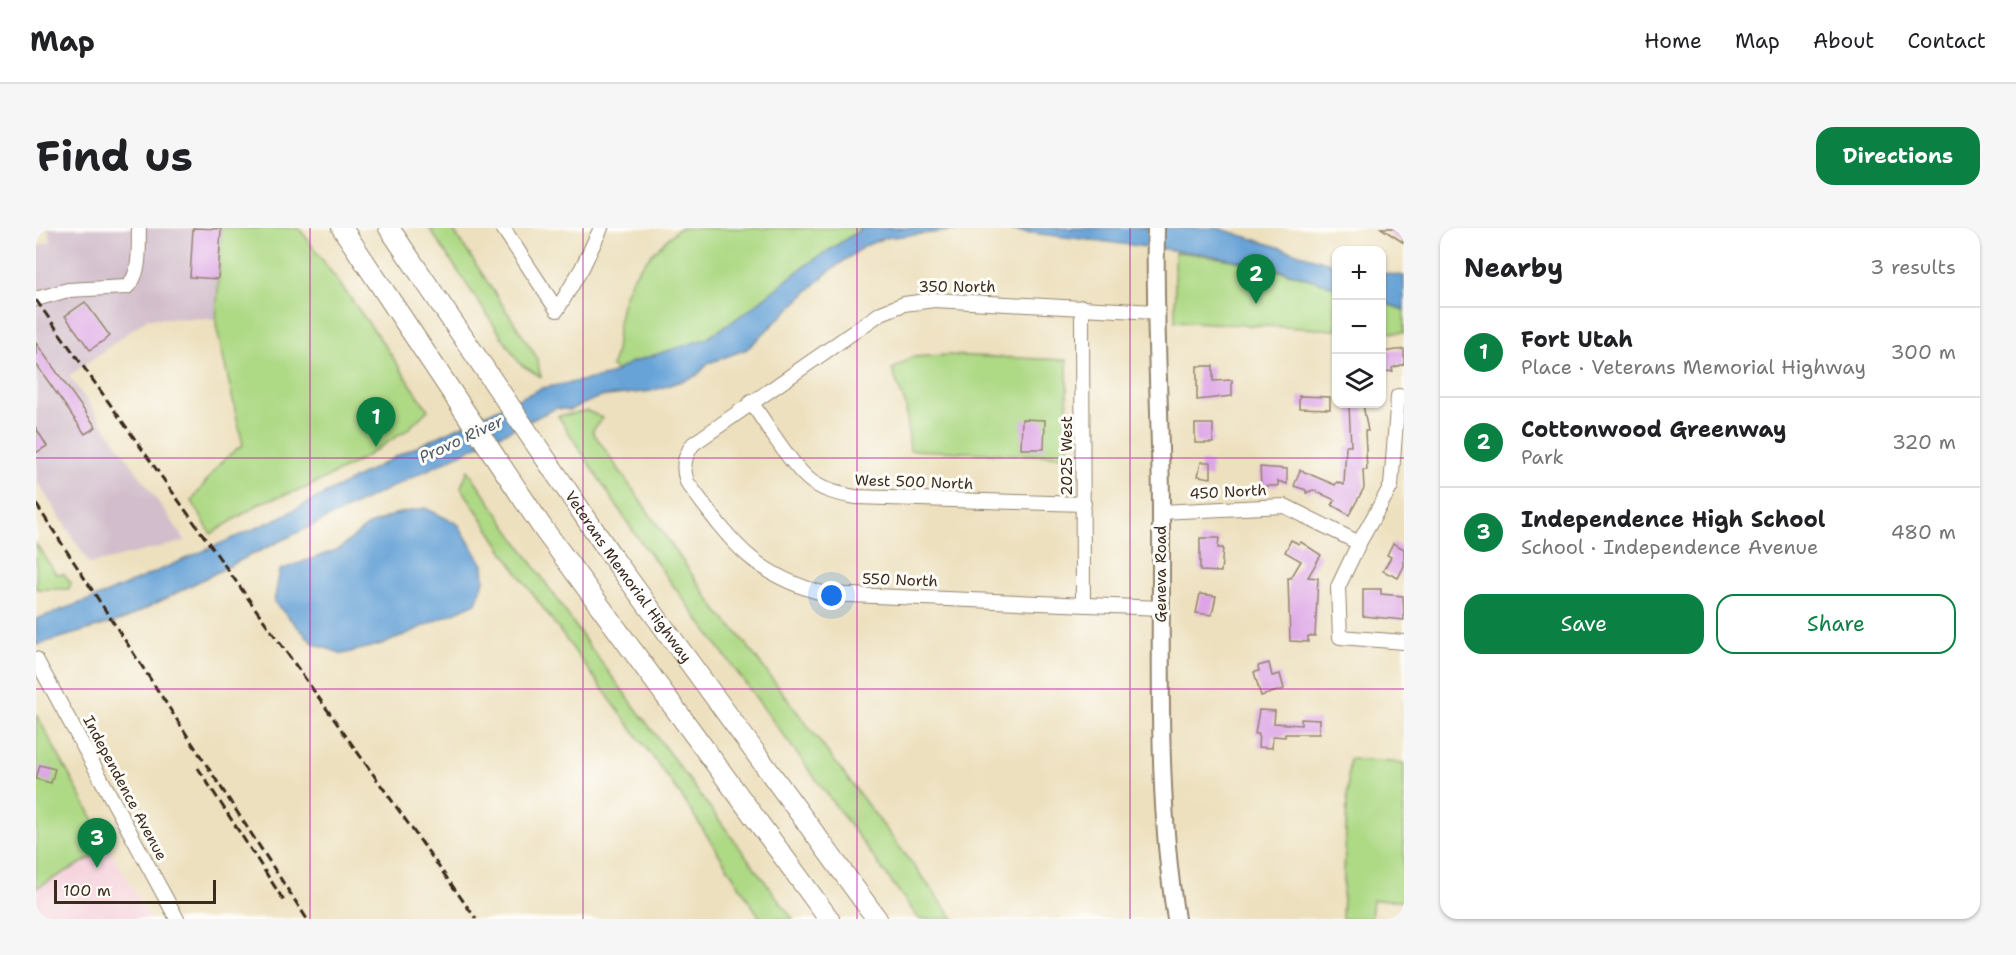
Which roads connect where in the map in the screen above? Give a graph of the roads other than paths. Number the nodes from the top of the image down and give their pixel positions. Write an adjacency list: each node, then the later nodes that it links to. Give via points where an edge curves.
1 (139, 228): 7 (street, via 137,269 127,287 68,290)
2 (342, 228): 20 (highway, via 588,592)
3 (389, 228): 21 (highway, Veterans Memorial Highway, via 613,558)
4 (503, 228): 5 (street, via 557,310)
5 (601, 228)
6 (1156, 228): 9 (main road, Geneva Road)
7 (36, 299)
8 (1082, 308): 9 (street, 350 North); 11 (street, 350 North, via 934,300 904,304 866,322); 12 (street, 2025 West)
9 (1155, 312): 13 (main road, Geneva Road)
10 (1401, 397): 14 (street, via 1391,486)
11 (751, 402): 12 (street, West 500 North, via 802,472 831,492 855,497); 15 (street, 550 North, via 693,444 685,455 684,473 743,554 777,577 826,594)
12 (1084, 504): 15 (street, 2025 West)
13 (1161, 512): 14 (street, 450 North, via 1285,506); 16 (main road, Geneva Road)
14 (1359, 543): 17 (street, via 1338,587 1340,637)
15 (1083, 604): 16 (street, 550 North)
16 (1161, 608): 22 (main road, Geneva Road, via 1165,832)
17 (1404, 642)
18 (36, 659): 19 (street, Independence Avenue)
19 (177, 919)
20 (829, 919)
21 (877, 919)
22 (1176, 919)

